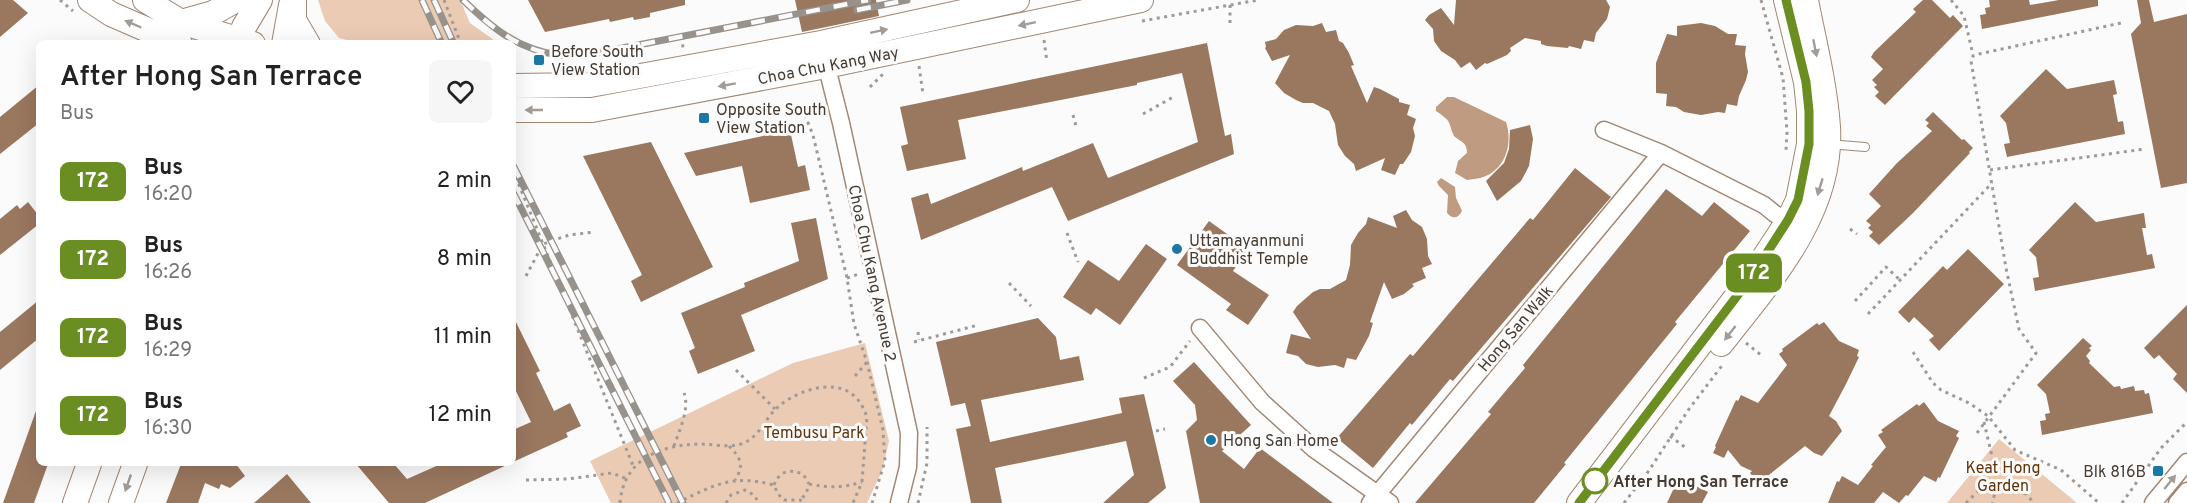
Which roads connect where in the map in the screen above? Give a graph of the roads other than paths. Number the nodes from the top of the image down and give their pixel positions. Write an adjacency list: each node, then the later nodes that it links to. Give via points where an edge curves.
1 (90, 0): 10 (main road, one-way to 1, via 111,14)
2 (145, 0): 10 (main road)
3 (236, 0): 10 (main road)
4 (260, 0): 12 (main road, via 244,27)
5 (293, 0): 13 (main road); 14 (main road, via 294,20)
6 (1017, 0): 15 (main road, Choa Chu Kang Way, one-way to 6)
7 (1141, 0): 15 (main road, Choa Chu Kang Way, one-way to 15)
8 (1786, 0): 23 (main road, via 1809,111 1809,144)
9 (1806, 0): 19 (main road, one-way to 19, via 1824,96)
10 (181, 33): 11 (main road)
11 (229, 40)
12 (243, 40)
13 (285, 40)
14 (306, 40)
15 (824, 55): 16 (main road, Choa Chu Kang Way, via 590,85); 17 (main road, Choa Chu Kang Way, one-way to 17, via 592,110); 32 (street, Choa Chu Kang Avenue 2, via 909,433 908,467)
16 (516, 86)
17 (516, 110)
18 (1604, 130): 21 (street)
19 (1828, 144): 20 (lane); 23 (main road, one-way to 23, via 1822,183)
20 (1864, 147)
21 (1661, 153): 22 (street); 29 (street, Hong San Walk)
22 (1764, 205): 23 (street); 23 (street, via 1775,214)
23 (1797, 216): 33 (main road); 34 (main road, one-way to 34, via 1766,287)
24 (1200, 328): 29 (street, via 1263,402)
25 (2187, 462): 35 (street, one-way to 25)
26 (88, 466): 30 (main road)
27 (134, 466): 31 (main road, one-way to 31)
28 (2187, 491): 36 (street)
29 (1379, 500)
30 (75, 503)
31 (121, 503)
32 (899, 503)
33 (1578, 503)
34 (1599, 503)
35 (2153, 503)
36 (2177, 503)

